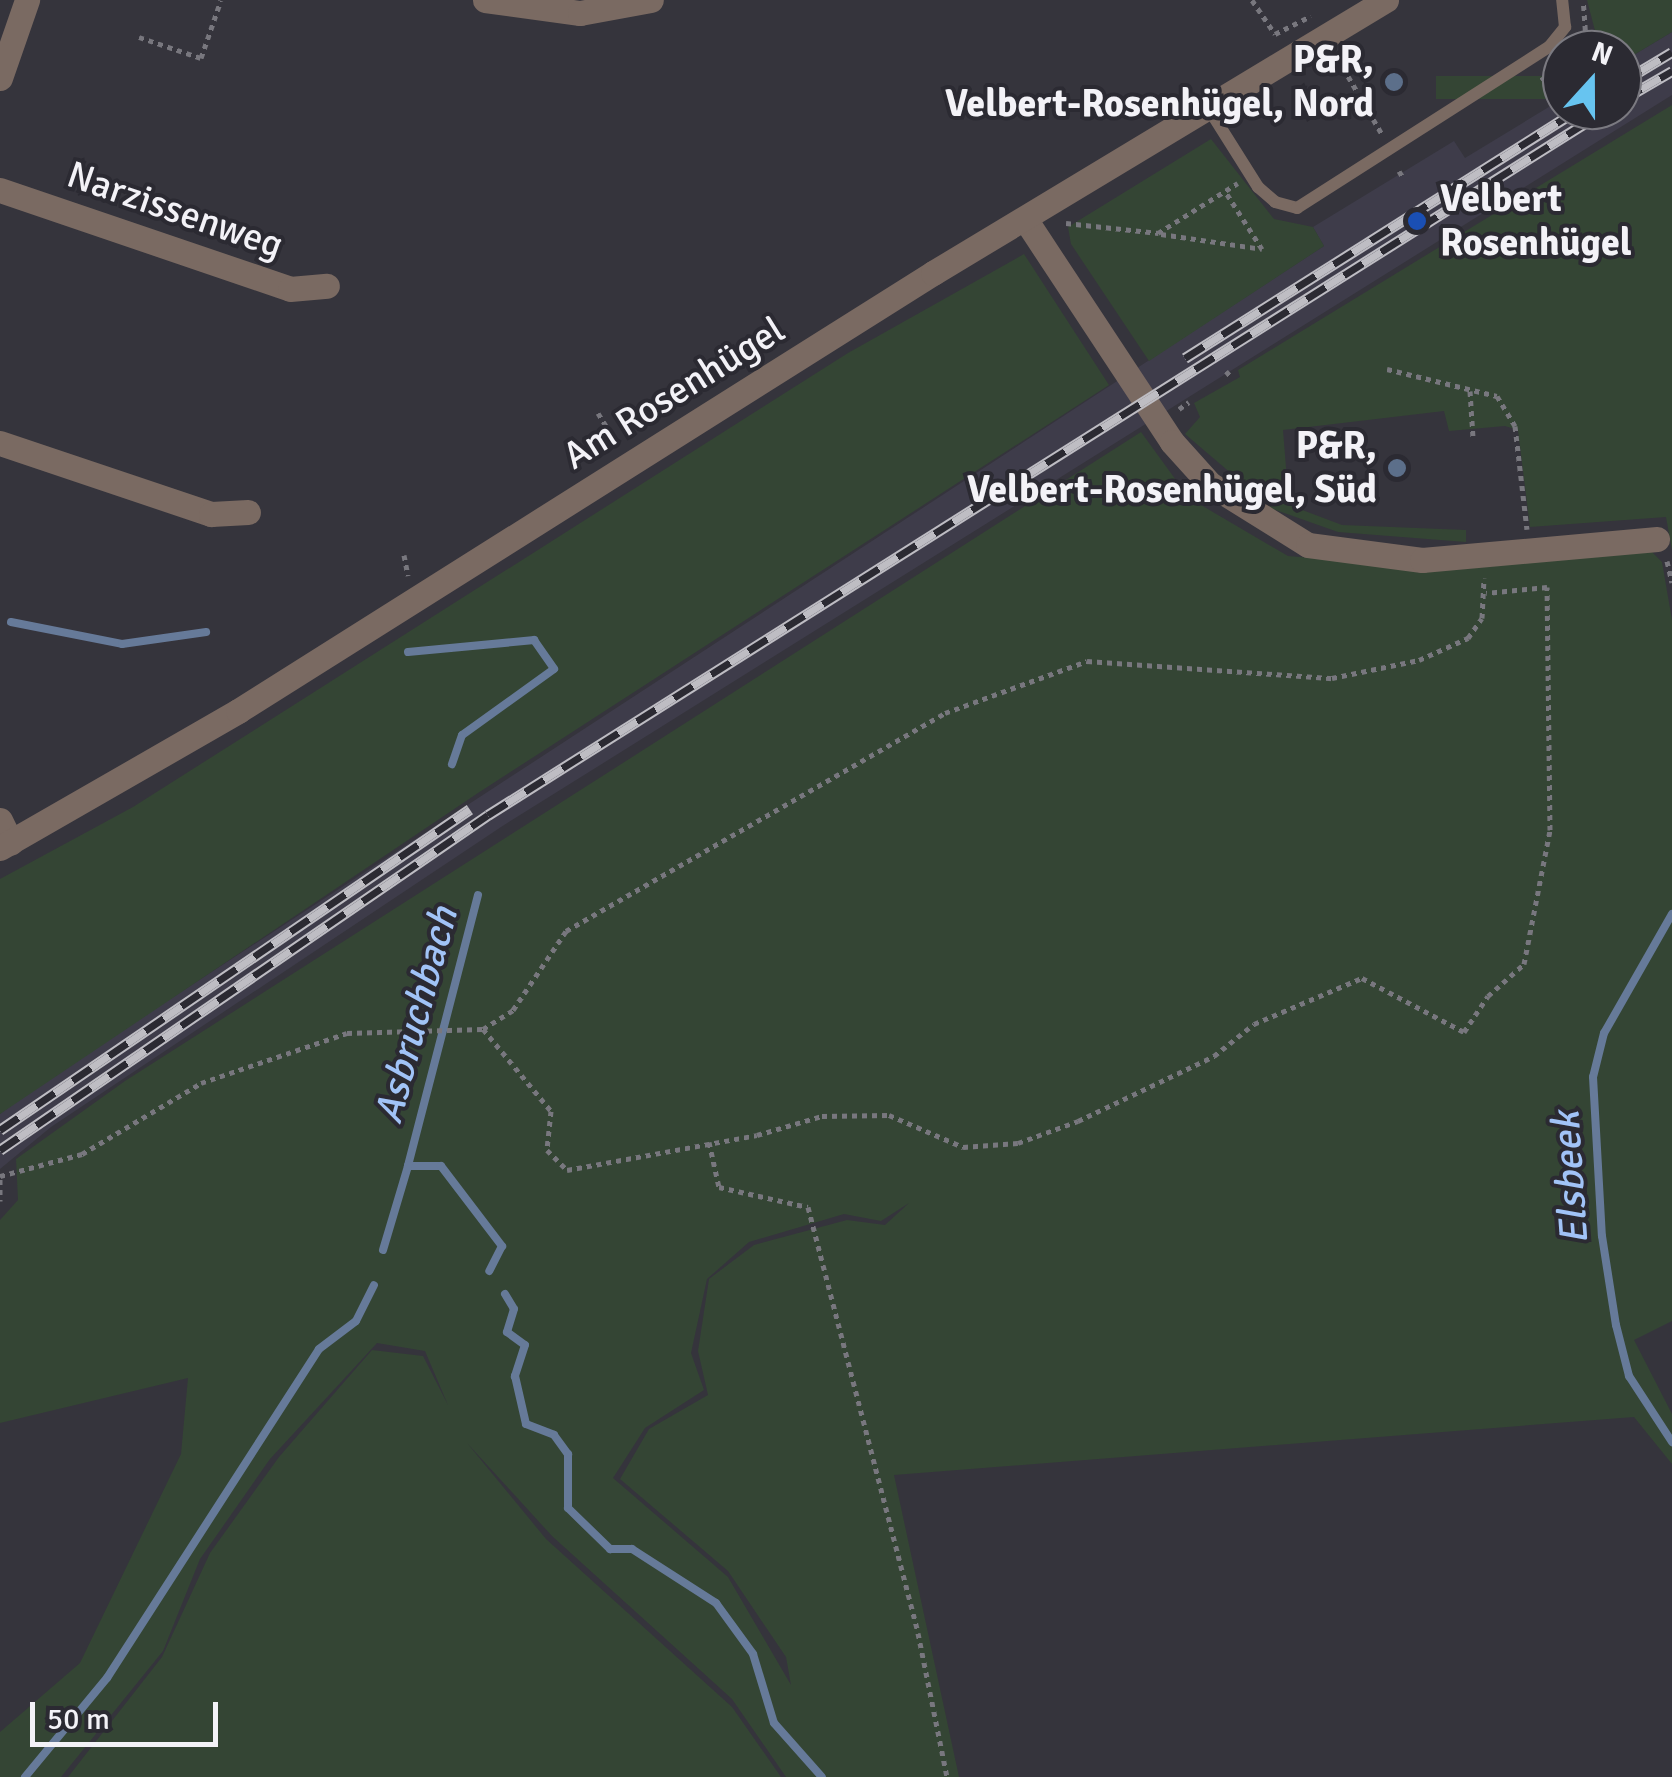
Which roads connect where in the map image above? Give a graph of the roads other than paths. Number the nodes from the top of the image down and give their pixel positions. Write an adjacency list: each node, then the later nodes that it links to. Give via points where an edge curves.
1 (26, 0): 6 (street)
2 (484, 0): 3 (street, via 580,13)
3 (651, 0)
4 (1386, 0): 7 (street, Am Rosenhügel)
5 (1562, 0): 7 (lane, via 1565,26 1549,48 1296,208 1274,202 1250,176)
6 (0, 78)
7 (1207, 106): 9 (street, Am Rosenhügel)
8 (0, 190): 10 (street, Narzissenweg, via 290,289)
9 (1025, 220): 13 (street, via 1172,442 1225,496 1308,545 1365,558 1480,556); 14 (street, Am Rosenhügel, via 211,727)
10 (328, 286)
11 (0, 443): 12 (street, via 211,514)
12 (248, 512)
13 (1657, 539)
14 (4, 837)

